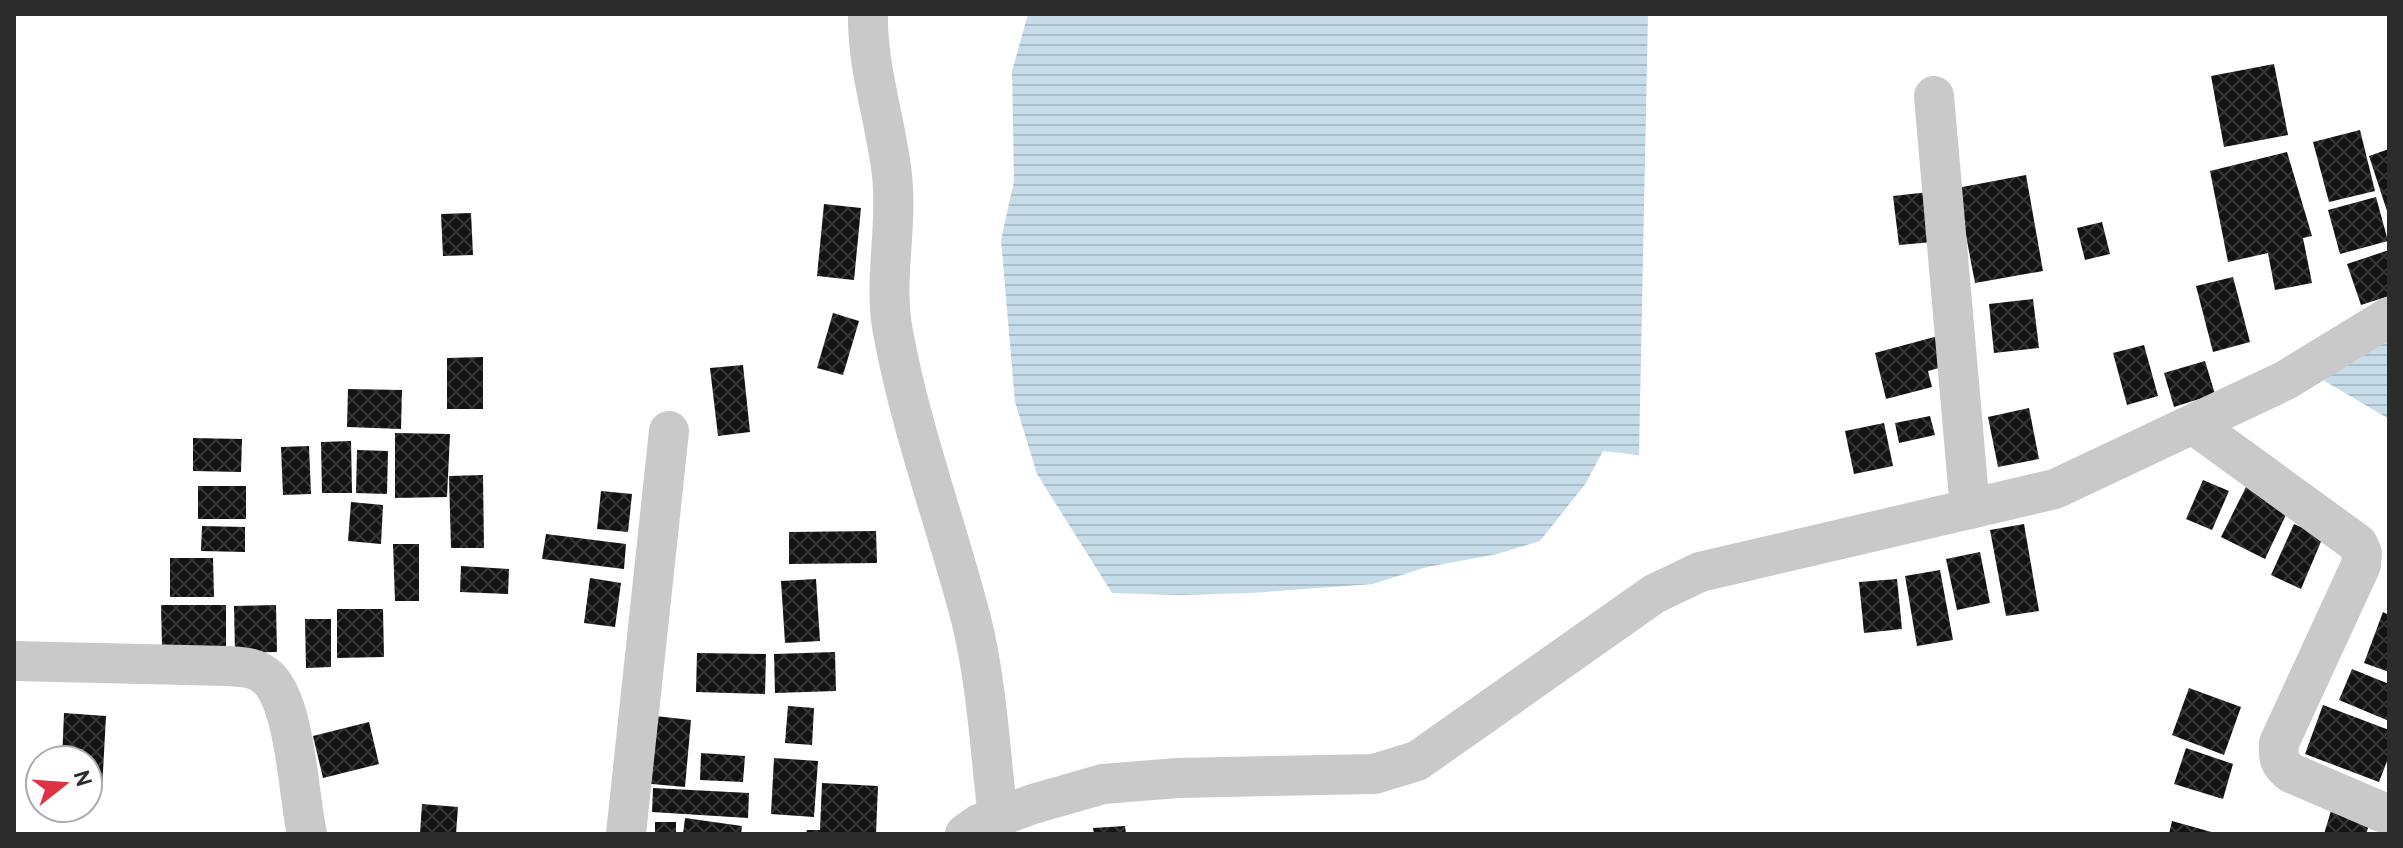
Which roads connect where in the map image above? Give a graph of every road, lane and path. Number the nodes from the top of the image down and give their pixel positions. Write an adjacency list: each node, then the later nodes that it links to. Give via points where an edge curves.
1 (868, 14): 9 (street, via 867,47 895,199 892,329 980,665)
2 (1934, 96): 6 (street)
3 (2389, 317): 4 (street, via 2286,380)
4 (2193, 424): 6 (street, via 2055,489); 8 (street, via 2358,544 2361,565 2279,743 2278,757 2291,773)
5 (669, 431): 11 (street)
6 (1970, 509): 9 (street, via 1700,572 1654,594 1417,761 1374,774 1103,784)
7 (14, 661): 10 (street, via 228,666 268,676 288,720)
8 (2389, 815)
9 (980, 827)
10 (307, 834)
11 (626, 834)

